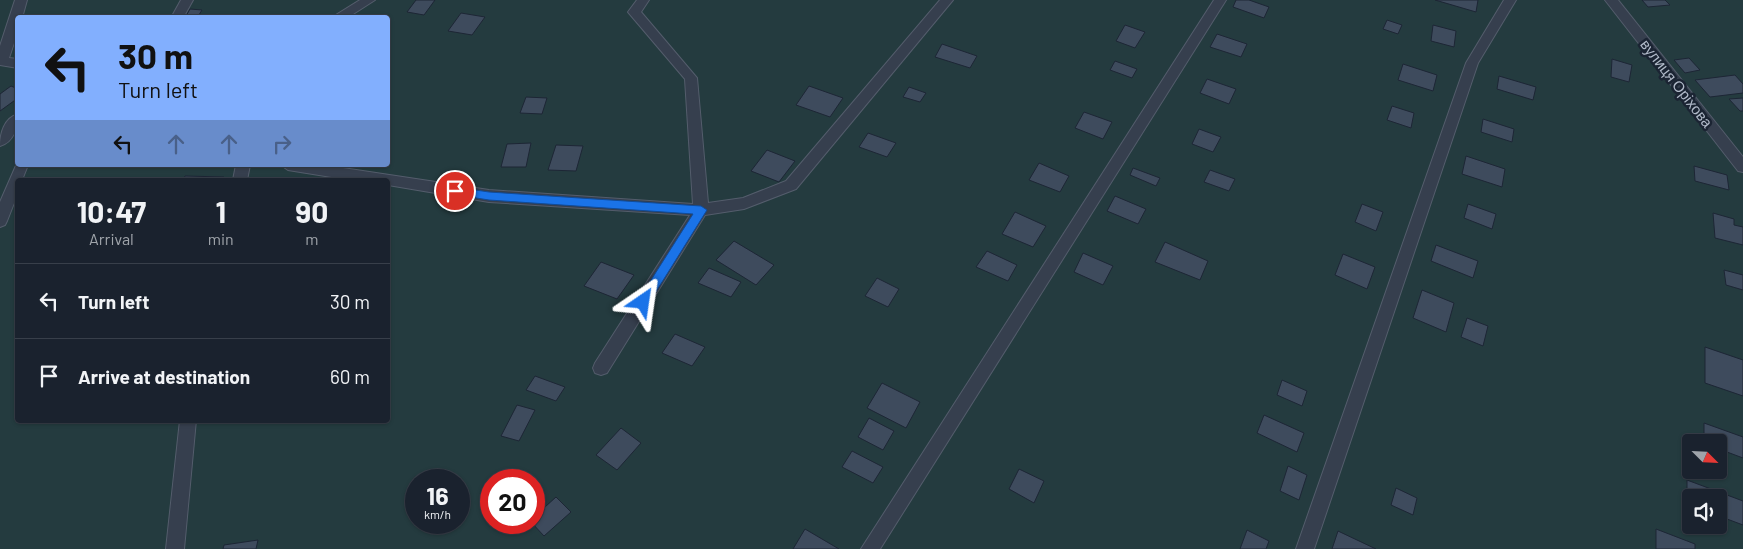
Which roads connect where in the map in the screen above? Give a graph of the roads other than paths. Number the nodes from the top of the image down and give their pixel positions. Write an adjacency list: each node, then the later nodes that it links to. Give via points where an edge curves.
1 (21, 0): 9 (lane)
2 (187, 0): 10 (lane)
3 (369, 0): 11 (lane)
4 (643, 0): 22 (lane, via 634,12 691,78)
5 (947, 0): 22 (lane, via 791,185 744,203)
6 (1220, 0): 27 (lane)
7 (1510, 0): 28 (lane, via 1472,63)
8 (1611, 0): 18 (lane, вулиця Оріхова)
9 (16, 15)
10 (179, 15)
11 (342, 15)
12 (15, 18): 13 (lane)
13 (1, 60): 14 (lane)
14 (15, 63)
15 (15, 123): 16 (lane)
16 (0, 141)
17 (301, 167): 19 (lane)
18 (1743, 167)
19 (373, 178)
20 (15, 181): 23 (lane)
21 (390, 181): 22 (lane, via 489,196)
22 (701, 210): 24 (lane)
23 (0, 221)
24 (601, 368)
25 (188, 423): 26 (lane)
26 (175, 549)
27 (870, 549)
28 (1305, 549)

